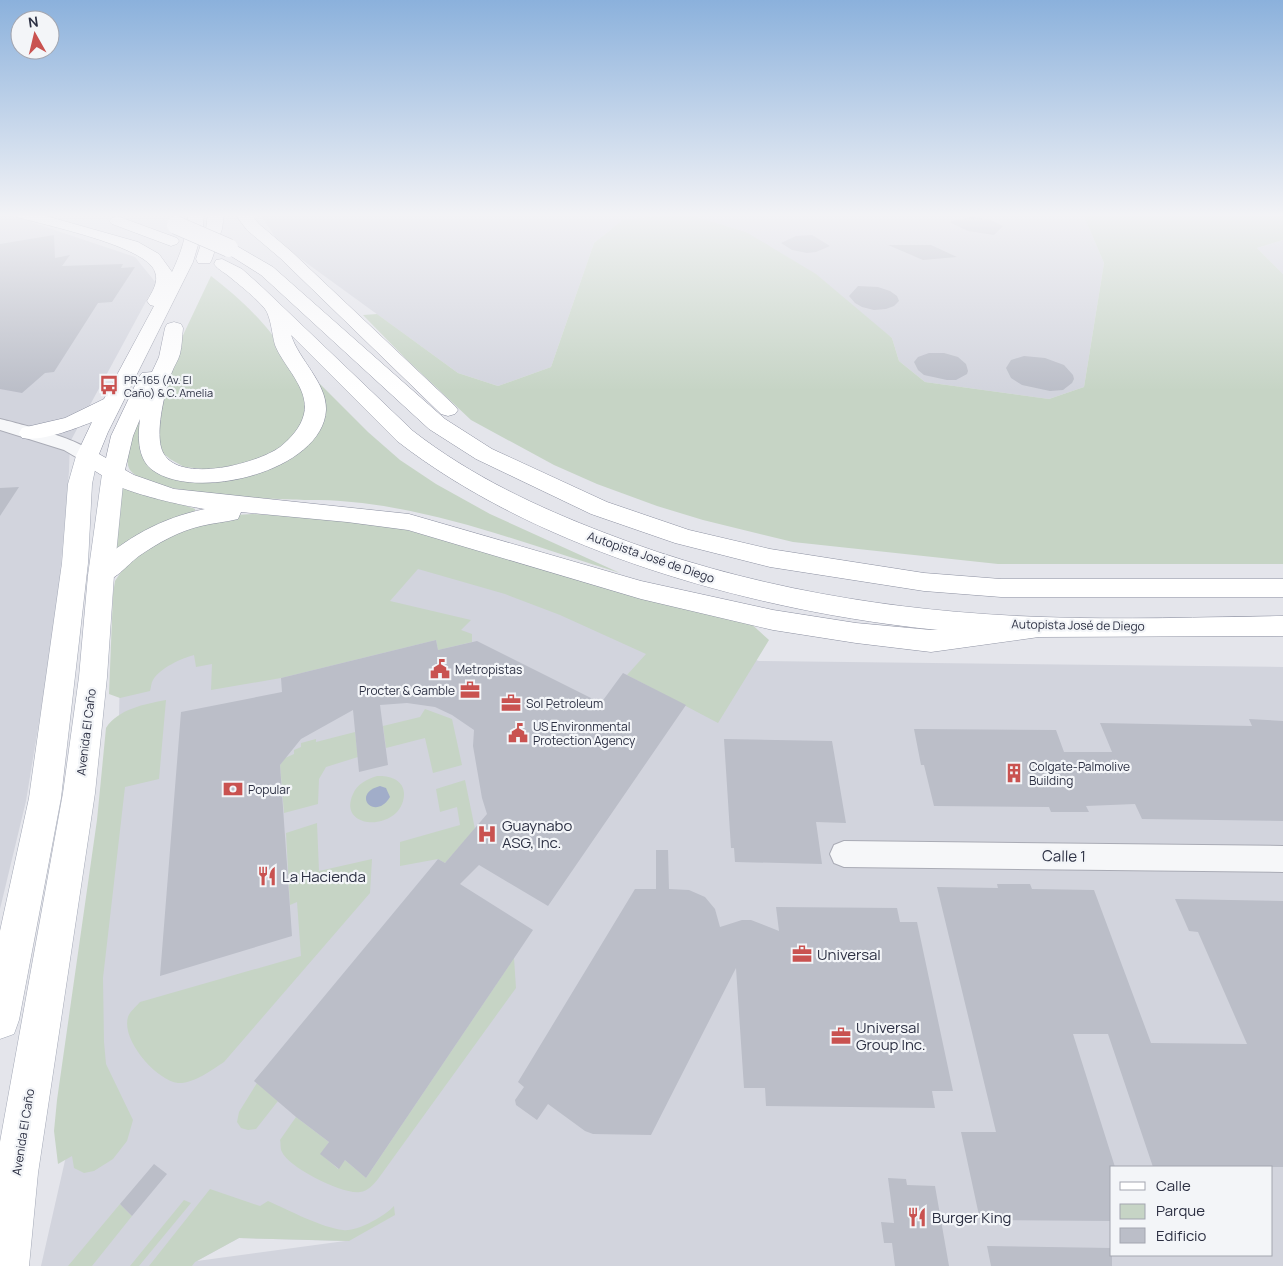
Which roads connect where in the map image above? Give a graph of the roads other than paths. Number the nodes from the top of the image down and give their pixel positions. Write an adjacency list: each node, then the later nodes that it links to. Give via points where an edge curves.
1 (163, 273): 9 (main road, via 165,281 144,324)
2 (179, 273): 9 (main road, Avenida El Caño)
3 (197, 273): 8 (main road, Avenida El Caño)
4 (236, 273): 7 (main road, Autopista José de Diego)
5 (269, 273): 14 (main road, Autopista José de Diego, via 437,424 484,454)
6 (305, 273): 14 (main road, via 444,407)
7 (275, 310): 8 (main road, via 288,351 313,395 316,404 314,418 306,436 288,453 233,473 209,476 181,474 156,462 150,448 155,399 170,355); 19 (main road, Autopista José de Diego, via 404,436 428,454 529,511 611,546 697,575 771,593 926,617)
8 (174, 328): 13 (main road, Avenida El Caño, via 122,436)
9 (136, 356): 10 (main road, Avenida El Caño)
10 (112, 403): 12 (main road, via 67,425); 13 (main road, Avenida El Caño, via 97,432)
11 (0, 424): 12 (street)
12 (30, 433): 13 (street, via 70,446)
13 (100, 465): 15 (main road, via 136,484 170,496); 16 (main road, Avenida El Caño); 22 (main road, Avenida El Caño, via 80,484 75,563 45,798)
14 (525, 473): 17 (main road, Autopista José de Diego, via 599,508 684,537 770,558 852,572 1001,588)
15 (284, 509): 16 (main road, via 218,514 172,526 130,550); 19 (main road, via 409,522 641,590 773,620 856,633 930,641)
16 (101, 575): 23 (main road, Avenida El Caño, via 79,793 22,1135)
17 (1283, 588)
18 (1283, 626): 19 (main road, Autopista José de Diego)
19 (1039, 627)
20 (844, 854): 21 (street, Calle 1)
21 (1283, 859)
22 (0, 1020)
23 (6, 1266)

